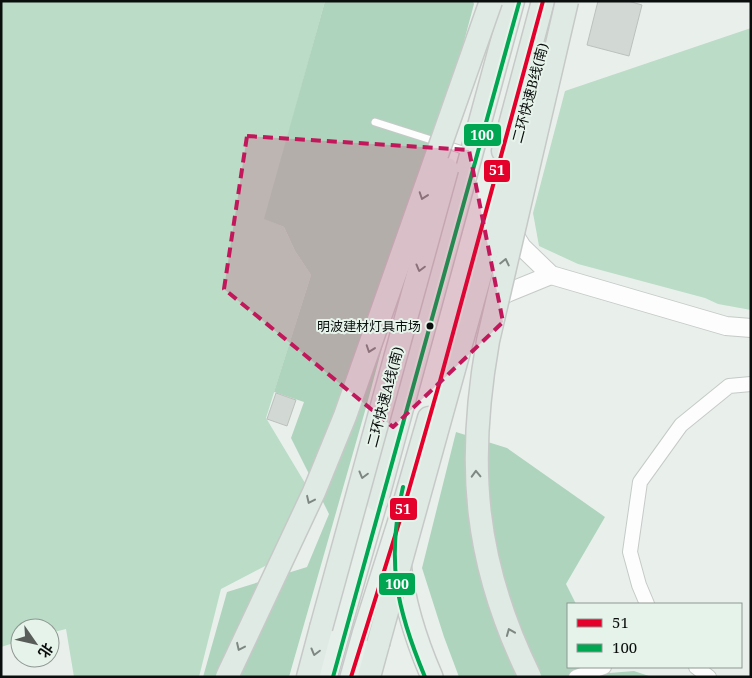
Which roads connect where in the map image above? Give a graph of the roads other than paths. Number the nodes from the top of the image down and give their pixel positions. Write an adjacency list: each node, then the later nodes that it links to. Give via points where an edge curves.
1 (492, 1): 18 (highway, one-way to 18, bridge, via 345,416 314,492); 19 (highway, 二环快速A线(南), one-way to 19, bridge)
2 (513, 1): 7 (highway)
3 (542, 1): 8 (highway)
4 (556, 1): 22 (highway, 二环快速B线(南), bridge)
5 (567, 1): 24 (highway, one-way to 5, bridge, via 505,619 486,557 477,495 476,430 488,341)
6 (375, 122): 7 (lane)
7 (472, 152): 13 (highway)
8 (492, 195): 9 (street, via 522,247); 10 (highway)
9 (551, 275): 10 (street, via 507,293); 11 (street, via 726,326)
10 (456, 325): 14 (highway)
11 (751, 328)
12 (751, 384): 15 (street, via 729,386 681,425 640,482 630,552)
13 (376, 500): 20 (main road)
14 (403, 508): 21 (main road); 23 (main road, via 399,544 402,582 413,628)
15 (647, 603)
16 (601, 668): 25 (street)
17 (697, 668): 26 (street)
18 (227, 677)
19 (308, 677)
20 (326, 677)
21 (351, 677)
22 (369, 677)
23 (432, 677)
24 (530, 677)
25 (576, 677)
26 (709, 677)

